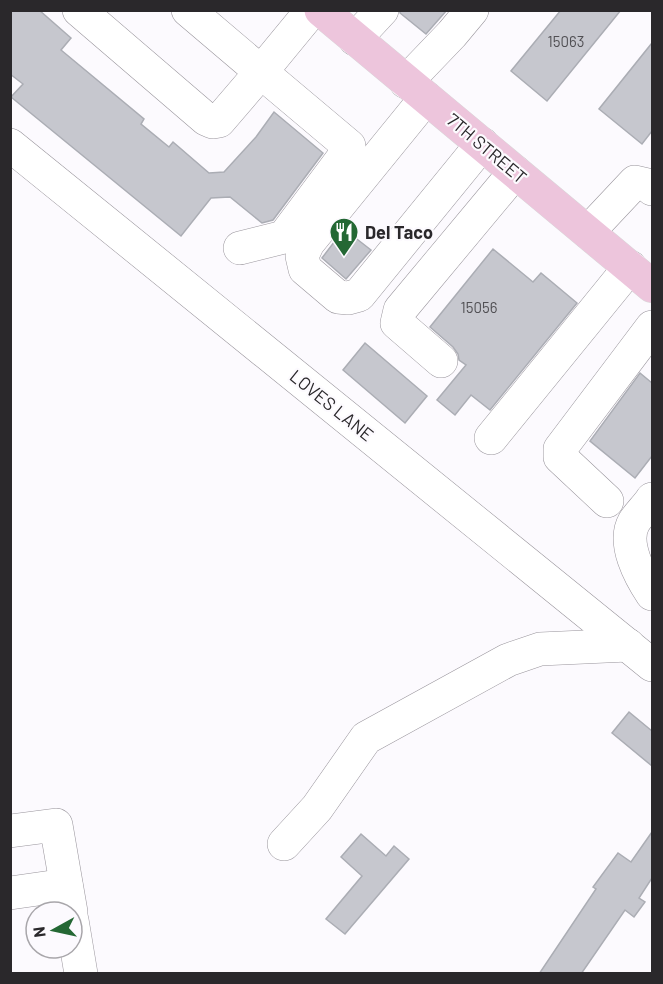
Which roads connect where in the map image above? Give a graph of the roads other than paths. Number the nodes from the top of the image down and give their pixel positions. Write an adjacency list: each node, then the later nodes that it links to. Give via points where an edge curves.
1 (80, 10): 8 (street, via 213,122 219,121)
2 (188, 10): 8 (street)
3 (312, 10): 8 (street)
4 (321, 10): 7 (main road, 7TH STREET)
5 (382, 10): 7 (street)
6 (472, 10): 9 (street)
7 (355, 39): 9 (main road, 7TH STREET)
8 (261, 72): 15 (street, via 345,142 349,150 284,237)
9 (416, 90): 10 (main road, 7TH STREET); 10 (street, via 302,255 305,269 338,297 359,295)
10 (482, 144): 12 (main road, 7TH STREET)
11 (10, 145): 23 (street, LOVES LANE)
12 (515, 172): 14 (main road, 7TH STREET); 18 (street, via 400,310 397,323)
13 (652, 189): 14 (street, via 648,184 635,182)
14 (588, 232): 16 (main road, 7TH STREET)
15 (240, 248)
16 (641, 277): 19 (street)
17 (652, 327): 21 (street, via 560,449 560,457)
18 (441, 362)
19 (491, 438)
20 (652, 500): 22 (street, via 633,524 630,543)
21 (607, 501)
22 (652, 594)
23 (628, 645): 24 (street, LOVES LANE); 26 (street, via 540,649 508,660 366,738 317,808)
24 (652, 666)
25 (10, 831): 28 (street, via 56,825)
26 (284, 844)
27 (10, 893): 28 (street)
28 (68, 899)

